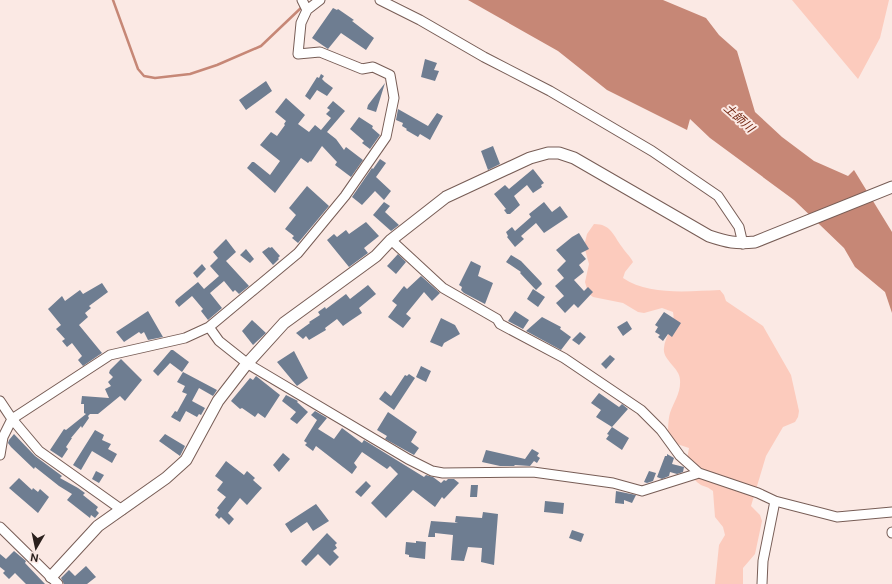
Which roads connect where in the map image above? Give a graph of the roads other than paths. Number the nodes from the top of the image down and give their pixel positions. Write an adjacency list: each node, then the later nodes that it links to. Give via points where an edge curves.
1 (302, 0): 4 (street)
2 (320, 0): 4 (street)
3 (380, 0): 7 (street, via 550,91 652,151 718,196 739,227)
4 (307, 10): 8 (street, via 301,23 298,54 320,52 362,69 373,67 390,75 394,98 386,137 345,196 298,253)
5 (891, 187): 7 (street, via 755,242)
6 (391, 240): 7 (street, via 446,197 530,158 559,153 574,158 709,236); 9 (street, via 376,256 284,323); 13 (street, via 443,288 497,319 500,324 564,358 641,410 661,430 680,456)
7 (743, 244)
8 (209, 327): 9 (street, via 218,341); 11 (street, via 185,338 110,355)
9 (248, 364): 13 (street, via 432,471 532,472 612,483 642,490); 15 (street, via 218,401 186,460)
10 (0, 401): 11 (street)
11 (12, 419): 12 (street); 15 (street, via 38,451)
12 (0, 455)
13 (699, 473): 14 (street)
14 (774, 501): 16 (street, via 837,517); 19 (street, via 763,561)
15 (122, 510): 18 (street, via 98,526)
16 (892, 512)
17 (0, 527): 18 (street)
18 (54, 581)
19 (762, 584)

